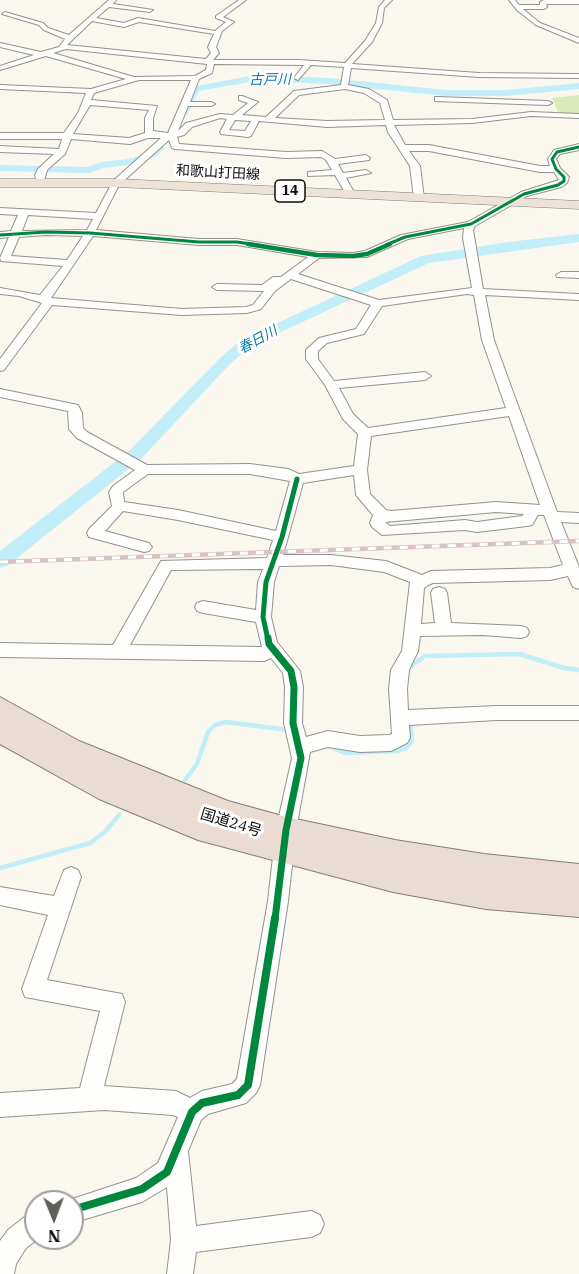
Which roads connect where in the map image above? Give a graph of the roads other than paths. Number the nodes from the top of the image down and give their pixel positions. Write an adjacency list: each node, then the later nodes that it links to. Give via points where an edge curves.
1 (243, 0): 12 (street, via 218,17 231,22)
2 (389, 0): 21 (street, via 381,8 379,23 368,42)
3 (512, 0): 6 (street)
4 (110, 2): 7 (street); 11 (street)
5 (579, 3): 6 (street, via 544,2 544,7)
6 (518, 7): 9 (street)
7 (150, 10)
8 (552, 12): 9 (street)
9 (524, 13): 14 (street, via 538,24)
10 (4, 14): 13 (street, via 41,24)
11 (90, 19): 12 (street, via 124,25 138,20); 13 (street)
12 (218, 33): 20 (street)
13 (70, 38): 16 (street)
14 (579, 41)
15 (0, 45): 17 (street)
16 (61, 47): 17 (street); 20 (street)
17 (41, 53): 22 (street); 28 (street)
18 (280, 62): 19 (street); 20 (street); 24 (street)
19 (309, 63): 21 (street); 27 (street)
20 (210, 64): 23 (street); 26 (street)
21 (348, 66): 25 (street, via 478,75); 30 (street)
22 (0, 68)
23 (261, 71)
24 (272, 72)
25 (579, 76)
26 (196, 78): 28 (street); 38 (street)
27 (298, 78)
28 (135, 79): 31 (street)
29 (0, 87): 31 (street)
30 (345, 87): 44 (street, via 297,93); 46 (street, via 366,91 384,102)
31 (92, 91): 34 (street)
32 (242, 98): 41 (street, via 254,102)
33 (438, 99): 35 (street)
34 (86, 102): 47 (street, via 154,108 149,118); 49 (street)
35 (504, 102): 36 (street); 42 (street)
36 (533, 103): 37 (street); 40 (street)
37 (549, 103)
38 (184, 104): 39 (street); 50 (street)
39 (211, 104)
40 (531, 114): 42 (street); 45 (street)
41 (233, 117): 43 (street); 43 (street, via 224,132 248,134); 50 (street, via 220,116 189,124 181,133)
42 (500, 117): 46 (street, via 415,127)
43 (256, 119): 44 (street)
44 (268, 120): 46 (street)
45 (578, 121)
46 (389, 123): 52 (street)
47 (152, 134): 49 (street, via 130,141); 50 (street)
48 (0, 136): 49 (street)
49 (67, 136): 54 (street)
50 (171, 136): 58 (street, via 175,146 279,155 322,154); 65 (street)
51 (579, 147): 55 (street)
52 (404, 148): 59 (street, via 429,148); 67 (street, via 415,166)
53 (0, 149): 54 (street)
54 (62, 152): 63 (street, via 43,169)
55 (555, 154): 57 (street); 59 (street, via 552,159)
56 (366, 158): 58 (street)
57 (579, 159)
58 (332, 162): 62 (street)
59 (556, 169): 68 (street, via 564,181)
60 (366, 173): 62 (street)
61 (311, 174): 62 (street)
62 (339, 174): 66 (street)
63 (40, 182): 64 (main road, 和歌山打田線 / 14); 65 (main road, 和歌山打田線 / 14)
64 (0, 183)
65 (117, 183): 66 (main road, 和歌山打田線 / 14); 72 (street)
66 (350, 194): 67 (main road, 和歌山打田線 / 14)
67 (419, 198): 68 (main road, 和歌山打田線 / 14)
68 (509, 202): 69 (main road, 和歌山打田線 / 14); 73 (street)
69 (579, 205)
70 (0, 211): 71 (street)
71 (24, 213): 72 (street); 74 (street)
72 (99, 216): 75 (street)
73 (471, 224): 77 (street, via 405,237 367,254); 84 (street, via 468,238)
74 (17, 233): 75 (street); 76 (street); 78 (street, via 5,259)
75 (90, 233): 77 (street, via 237,242); 78 (street)
76 (0, 235)
77 (317, 255): 82 (street)
78 (69, 263): 86 (street)
79 (220, 274): 82 (street, via 216,291 241,285 264,288)
80 (561, 275): 81 (street)
81 (579, 275)
82 (287, 277): 86 (street, via 257,307 247,309 182,312); 87 (street)
83 (0, 291): 86 (street)
84 (479, 292): 85 (street); 87 (street); 92 (street, via 488,339)
85 (579, 297)
86 (46, 299): 88 (street)
87 (372, 301): 90 (street, via 360,332 323,340 312,350 312,359)
88 (0, 367)
89 (425, 376): 90 (street)
90 (332, 385): 93 (street, via 348,416)
91 (0, 393): 94 (street, via 73,408 76,429)
92 (513, 411): 93 (street); 98 (street)
93 (365, 433): 95 (street)
94 (142, 469): 96 (street, via 250,469 288,474); 97 (street, via 116,492)
95 (360, 470): 96 (street); 98 (street, via 363,495 381,514 377,523 387,531 527,521 534,510)
96 (297, 479): 100 (street)
97 (120, 506): 100 (street); 101 (street, via 94,533)
98 (551, 514): 99 (street); 103 (street)
99 (579, 518)
100 (282, 537): 102 (street)
101 (144, 547)
102 (272, 562): 104 (street, via 331,560 386,567); 107 (street); 112 (street, via 166,566)
103 (577, 578): 104 (street, via 550,574 431,577)
104 (422, 581): 108 (street, via 416,585)
105 (439, 593): 109 (street)
106 (203, 607): 107 (street)
107 (263, 617): 113 (street, via 268,644)
108 (412, 630): 109 (street); 116 (street, via 398,689)
109 (444, 630): 110 (street)
110 (522, 632)
111 (0, 650): 112 (street)
112 (118, 651): 113 (street)
113 (274, 651): 118 (street, via 291,671)
114 (0, 708): 119 (highway, 国道24号, via 70,749)
115 (579, 713): 116 (street)
116 (407, 718): 118 (street, via 401,738 391,743)
117 (0, 731): 119 (highway, 国道24号, via 78,774 198,827)
118 (307, 738): 119 (street)
119 (285, 840): 121 (highway, 国道24号); 123 (highway, 国道24号, via 393,878 486,894); 127 (street, via 248,1085 238,1095 202,1103)
120 (71, 877): 124 (street)
121 (579, 878)
122 (2, 897): 124 (street)
123 (579, 902)
124 (60, 907): 125 (street, via 33,989 114,1002)
125 (89, 1099): 126 (street); 127 (street, via 176,1103)
126 (0, 1105)
127 (192, 1112): 128 (street)
128 (176, 1150): 129 (street, via 167,1172 142,1189); 132 (street)
129 (84, 1206)
130 (311, 1224): 132 (street)
131 (24, 1233): 133 (street, via 3,1259)
132 (184, 1240): 134 (street)
133 (1, 1274)
134 (180, 1274)

